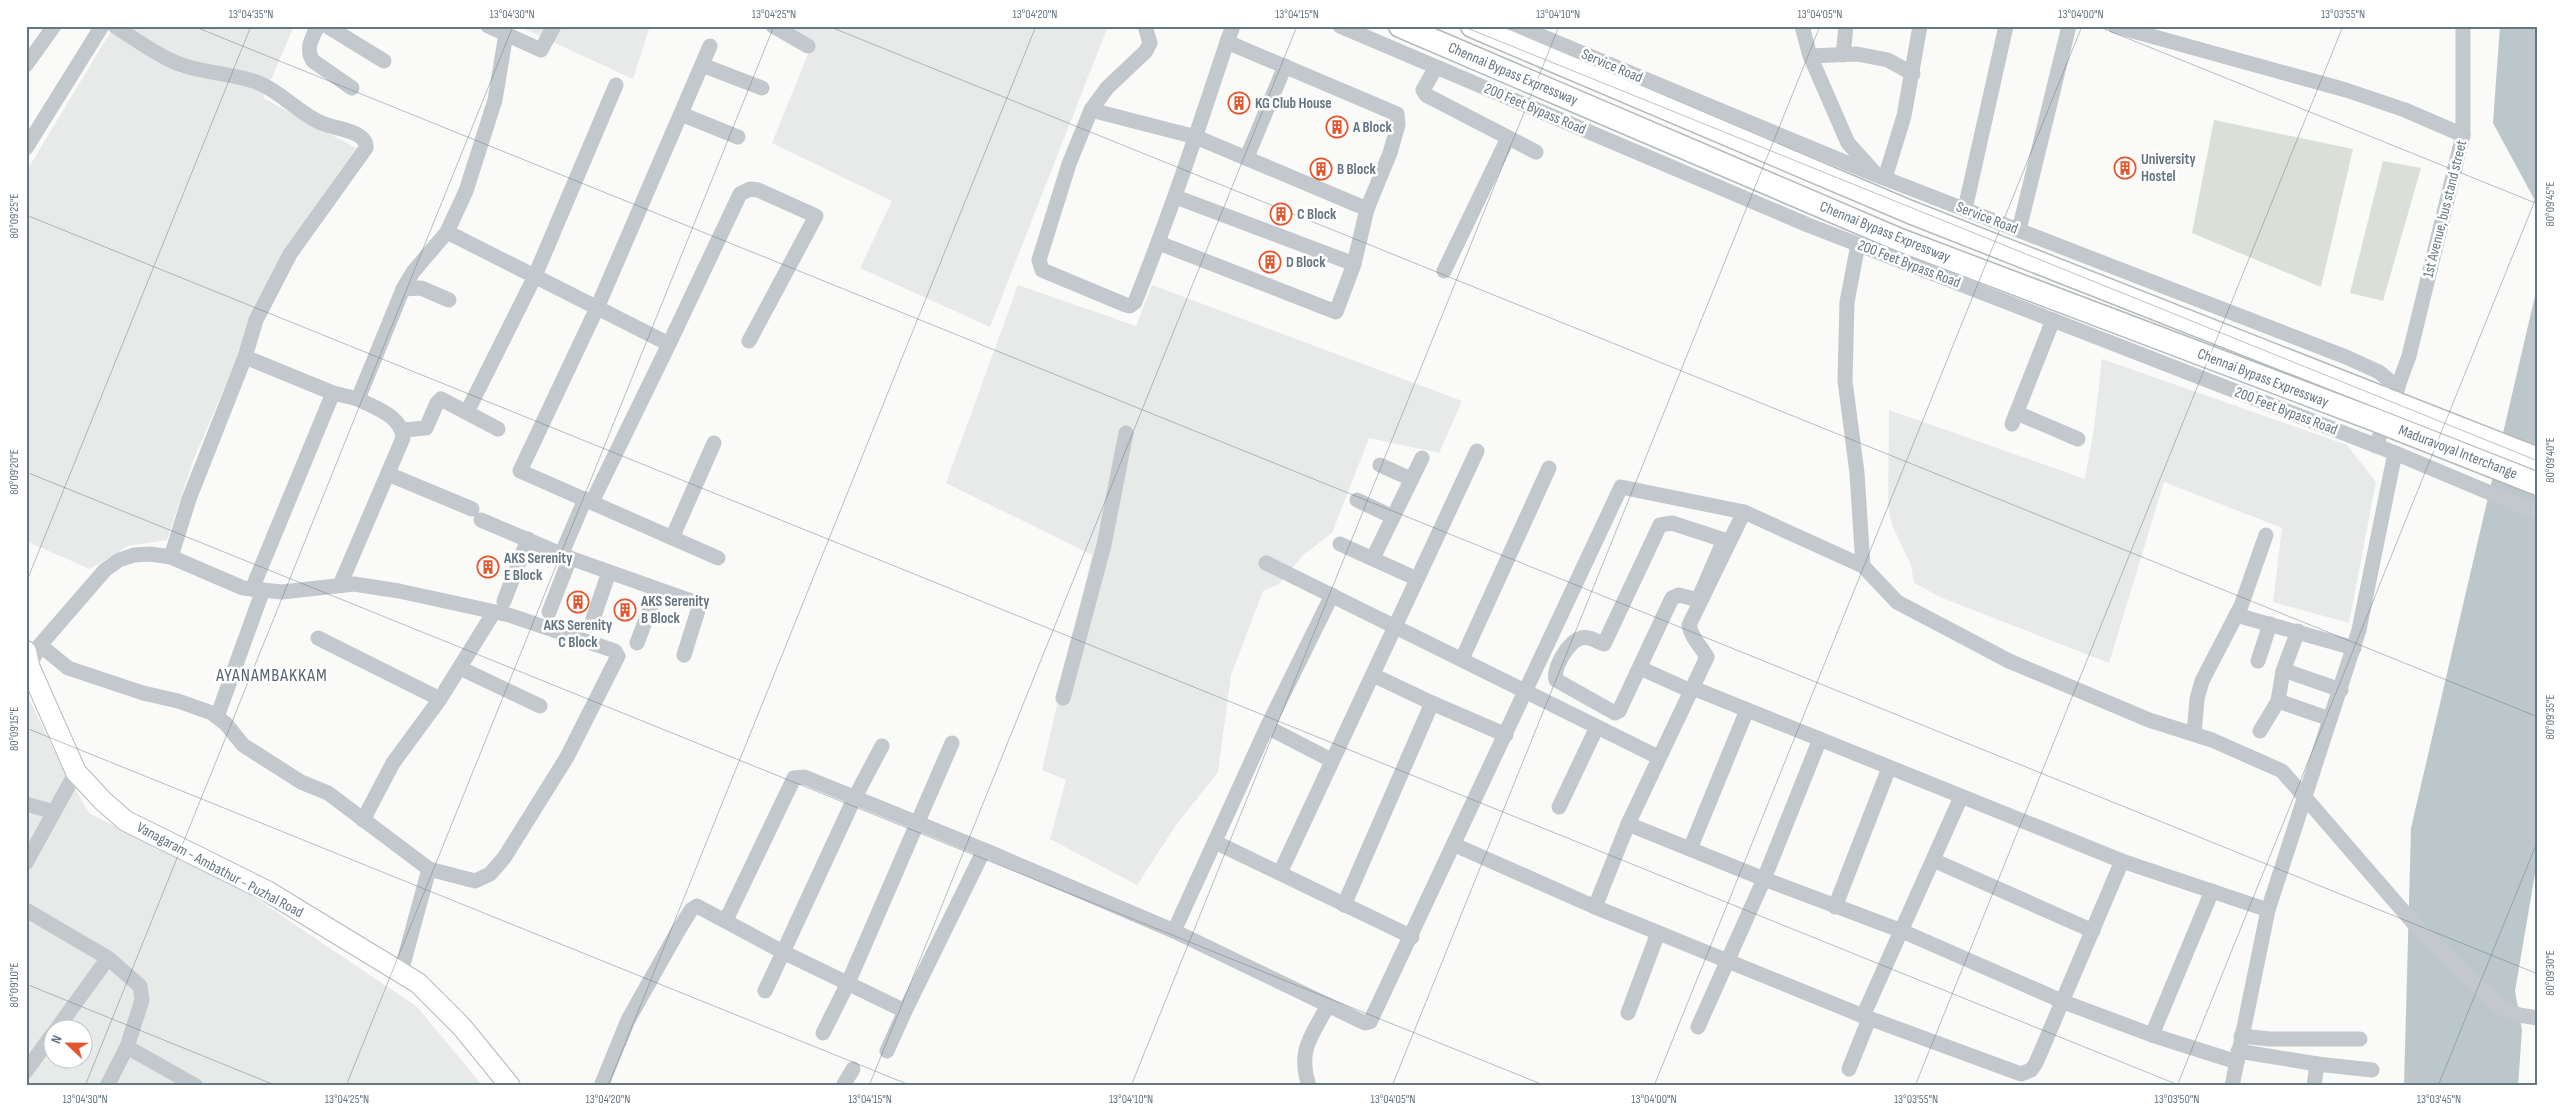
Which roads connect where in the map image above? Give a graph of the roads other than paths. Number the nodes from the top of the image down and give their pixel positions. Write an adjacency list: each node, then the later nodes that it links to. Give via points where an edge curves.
1 (54, 26): 29 (street)
2 (102, 26): 43 (street)
3 (115, 26): 63 (street, via 171,61 197,71 258,82 322,123 365,139 366,148 290,254 272,286 256,320)
4 (318, 26): 35 (street, via 310,43 309,55)
5 (327, 26): 28 (street)
6 (488, 26): 22 (street)
7 (554, 26): 22 (street, via 541,50)
8 (773, 26): 25 (street)
9 (1145, 26): 37 (street, via 1150,44 1146,51 1107,88)
10 (1233, 26): 23 (street)
11 (1340, 26): 32 (street, 200 Feet Bypass Road)
12 (1400, 26): 68 (highway, Chennai Bypass Expressway, via 1900,240)
13 (1472, 26): 65 (highway, Chennai Bypass Expressway, via 1910,212)
14 (1516, 26): 46 (street, Service Road)
15 (1802, 26): 27 (street)
16 (1846, 26): 26 (street)
17 (1920, 26): 33 (street)
18 (2006, 26): 49 (street)
19 (2069, 26): 50 (street)
20 (2115, 26): 39 (street, via 2346,90 2405,110)
21 (2463, 26): 39 (street, 1st Avenue, bus stand street)
22 (506, 34): 51 (street, via 495,100 466,191)
23 (1227, 42): 31 (street); 41 (street)
24 (710, 46): 30 (street)
25 (808, 46)
26 (1843, 55): 27 (street); 33 (street, via 1857,54 1888,60)
27 (1810, 56): 46 (street, via 1848,143)
28 (384, 62)
29 (26, 65)
30 (702, 65): 36 (street); 38 (street)
31 (1285, 66): 45 (street); 48 (street, via 1397,114 1399,119 1390,153)
32 (1436, 67): 42 (street, via 1423,90 1426,95); 53 (street, 200 Feet Bypass Road)
33 (1913, 74): 46 (street, via 1904,116)
34 (616, 85): 56 (street)
35 (352, 88)
36 (762, 88)
37 (1090, 110): 41 (street); 52 (street, via 1039,260 1042,270 1130,306 1135,302)
38 (681, 114): 40 (street); 59 (street)
39 (2463, 135): 65 (street, 1st Avenue, bus stand street, via 2409,356)
40 (738, 137)
41 (1196, 137): 45 (street); 47 (street)
42 (1508, 138): 44 (street); 55 (street)
43 (26, 148)
44 (1536, 152)
45 (1246, 158): 48 (street)
46 (1881, 176): 49 (street, Service Road)
47 (1176, 197): 52 (street); 54 (street)
48 (1368, 209): 54 (street)
49 (1965, 209): 50 (street, Service Road)
50 (2019, 230): 65 (street, Service Road, via 2354,360 2379,372)
51 (447, 232): 56 (street); 57 (street)
52 (1159, 243): 54 (street, via 1336,312)
53 (1860, 245): 60 (street, 200 Feet Bypass Road); 98 (street, via 1847,302 1845,381 1857,473)
54 (1354, 264)
55 (1444, 271)
56 (534, 278): 59 (street); 67 (street)
57 (403, 289): 58 (street, via 421,288); 66 (street)
58 (449, 300)
59 (597, 308): 62 (street); 85 (street, via 520,471)
60 (2053, 320): 72 (street, via 2015,418); 74 (street, 200 Feet Bypass Road)
61 (749, 341): 62 (street, via 816,216 750,189 740,194)
62 (669, 344): 85 (street)
63 (245, 356): 64 (street); 94 (street, via 192,492)
64 (333, 393): 66 (street); 102 (street)
65 (2392, 394): 74 (street); 78 (highway, Maduravoyal Interchange, bridge)
66 (358, 399): 70 (street, via 396,420)
67 (467, 412): 69 (street); 70 (street, via 441,399 436,403 426,428)
68 (2378, 421): 83 (highway, Maduravoyal Interchange, bridge)
69 (498, 429)
70 (402, 430): 81 (street, via 403,438)
71 (1126, 433): 128 (street, via 1104,545)
72 (2078, 439)
73 (714, 443): 90 (street)
74 (2376, 446): 76 (street, 200 Feet Bypass Road)
75 (1477, 451): 100 (street)
76 (2396, 453): 87 (street, 200 Feet Bypass Road); 114 (street)
77 (1422, 458): 82 (street)
78 (2538, 459)
79 (1380, 465): 82 (street)
80 (1549, 468): 117 (street)
81 (388, 474): 91 (street); 101 (street)
82 (1411, 479): 88 (street)
83 (2538, 484)
84 (1358, 500): 88 (street)
85 (588, 501): 90 (street); 93 (street)
86 (1744, 512): 98 (street); 119 (street, via 1621,487); 125 (street, via 1689,626 1690,634 1706,657)
87 (2538, 513)
88 (1393, 517): 96 (street)
89 (2266, 535): 107 (street)
90 (672, 538): 95 (street)
91 (528, 539): 93 (street); 105 (street)
92 (1340, 544): 96 (street)
93 (566, 556): 99 (street); 106 (street)
94 (171, 557): 102 (street, via 243,588); 116 (street, via 134,555 105,570)
95 (718, 558)
96 (1373, 558): 100 (street)
97 (1266, 563): 104 (street)
98 (1863, 566): 140 (street, via 1898,602 2001,657 2149,720)
99 (609, 572): 103 (street); 109 (street)
100 (1417, 579): 110 (street)
101 (340, 585): 102 (street, via 282,592); 105 (street, via 354,584)
102 (258, 589): 134 (street)
103 (657, 590): 113 (street); 115 (street, via 700,604)
104 (1332, 595): 110 (street); 136 (street)
105 (499, 606): 120 (street); 164 (street, via 615,651 618,656 567,757 504,858 490,874 475,881)
106 (549, 612)
107 (2236, 615): 108 (street); 140 (street, via 2202,681)
108 (2270, 624): 111 (street); 118 (street)
109 (590, 625)
110 (1394, 626): 117 (street); 124 (street)
111 (2298, 631): 114 (street); 130 (street, via 2283,671)
112 (318, 638): 129 (street)
113 (637, 643)
114 (2354, 648): 126 (street)
115 (684, 655)
116 (31, 659): 134 (street, via 143,694 178,701); 147 (main road, Vanagaram - Ambathur - Puzhal Road)
117 (1462, 659): 127 (street)
118 (2258, 661)
119 (1538, 665): 122 (street); 127 (street)
120 (460, 668): 129 (street); 132 (street)
121 (1640, 668): 122 (street, via 1615,714 1556,680); 122 (street, via 1672,598 1679,595 1698,600 1724,540 1672,522 1660,525 1604,644 1583,637 1573,642); 125 (street)
122 (1556, 672)
123 (2289, 672): 126 (street)
124 (1373, 675): 131 (street); 145 (street)
125 (1692, 689): 133 (street); 144 (street)
126 (2341, 690): 135 (street)
127 (1526, 692): 137 (street); 139 (street)
128 (1063, 698)
129 (440, 700): 154 (street, via 393,763)
130 (2278, 701): 135 (street); 138 (street)
131 (1432, 703): 139 (street); 168 (street)
132 (540, 706)
133 (1747, 710): 141 (street); 159 (street)
134 (217, 717): 154 (street, via 250,751 301,782 328,793)
135 (2330, 719): 148 (street)
136 (1267, 727): 145 (street); 157 (street)
137 (1597, 727): 144 (street); 152 (street)
138 (2260, 731)
139 (1506, 734): 158 (street)
140 (2194, 734): 148 (street, via 2282,771)
141 (1820, 739): 146 (street); 166 (street)
142 (952, 743): 155 (street)
143 (882, 746): 150 (street)
144 (1658, 757): 156 (street)
145 (1331, 760): 165 (street)
146 (1889, 768): 149 (street); 170 (street)
147 (76, 772): 153 (street); 182 (main road, Vanagaram - Ambathur - Puzhal Road, via 126,821 267,891)
148 (2305, 795): 172 (street); 190 (street, via 2417,927 2500,1007)
149 (1961, 797): 161 (street); 162 (street)
150 (854, 799): 155 (street); 173 (street, via 804,777 794,778); 179 (street)
151 (26, 804): 153 (street)
152 (1559, 807)
153 (54, 812): 163 (street)
154 (363, 820): 164 (street)
155 (917, 822): 160 (street); 183 (street)
156 (1628, 824): 159 (street); 169 (street)
157 (1215, 842): 165 (street); 174 (street)
158 (1455, 845): 169 (street); 178 (street)
159 (1690, 849): 166 (street)
160 (984, 850): 174 (street); 187 (street)
161 (1933, 860): 175 (street); 176 (street)
162 (2122, 861): 167 (street); 176 (street)
163 (26, 863)
164 (429, 869): 182 (street)
165 (1280, 873): 168 (street)
166 (1764, 879): 170 (street); 181 (street)
167 (2212, 891): 172 (street); 194 (street)
168 (1344, 905): 178 (street)
169 (1595, 907): 177 (street)
170 (1835, 907): 175 (street)
171 (26, 910): 180 (street)
172 (2268, 910): 198 (street)
173 (726, 920): 179 (street); 208 (street, via 697,906 692,910 628,1020)
174 (1174, 931): 186 (street)
175 (1902, 931): 185 (street); 189 (street)
176 (2093, 931): 185 (street)
177 (1658, 933): 181 (street); 188 (street)
178 (1412, 937): 186 (street, via 1370,1022 1365,1023)
179 (783, 952): 183 (street); 184 (street)
180 (108, 958): 191 (street); 196 (street, via 140,986 142,1000)
181 (1729, 962): 189 (street); 192 (street)
182 (401, 972): 207 (main road, Vanagaram - Ambathur - Puzhal Road, via 418,983 462,1027)
183 (848, 983): 187 (street); 193 (street)
184 (765, 991)
185 (2064, 1002): 189 (street, via 2036,1063 2031,1070 2021,1074); 194 (street)
186 (1328, 1005): 210 (street, via 1303,1059)
187 (905, 1011): 199 (street)
188 (1628, 1013)
189 (1866, 1017): 202 (street)
190 (2538, 1018)
191 (63, 1020)
192 (1698, 1027)
193 (823, 1033)
194 (2152, 1035): 198 (street)
195 (2360, 1039): 198 (street, via 2270,1039)
196 (127, 1047): 205 (street); 206 (street)
197 (42, 1049): 204 (street)
198 (2239, 1050): 200 (street); 211 (street)
199 (886, 1051)
200 (2317, 1064): 203 (street); 212 (street)
201 (853, 1069): 209 (street)
202 (1849, 1069)
203 (2372, 1070)
204 (26, 1072)
205 (107, 1086)
206 (196, 1086)
207 (510, 1086)
208 (601, 1086)
209 (843, 1086)
210 (1308, 1086)
211 (2232, 1086)
212 (2314, 1086)

